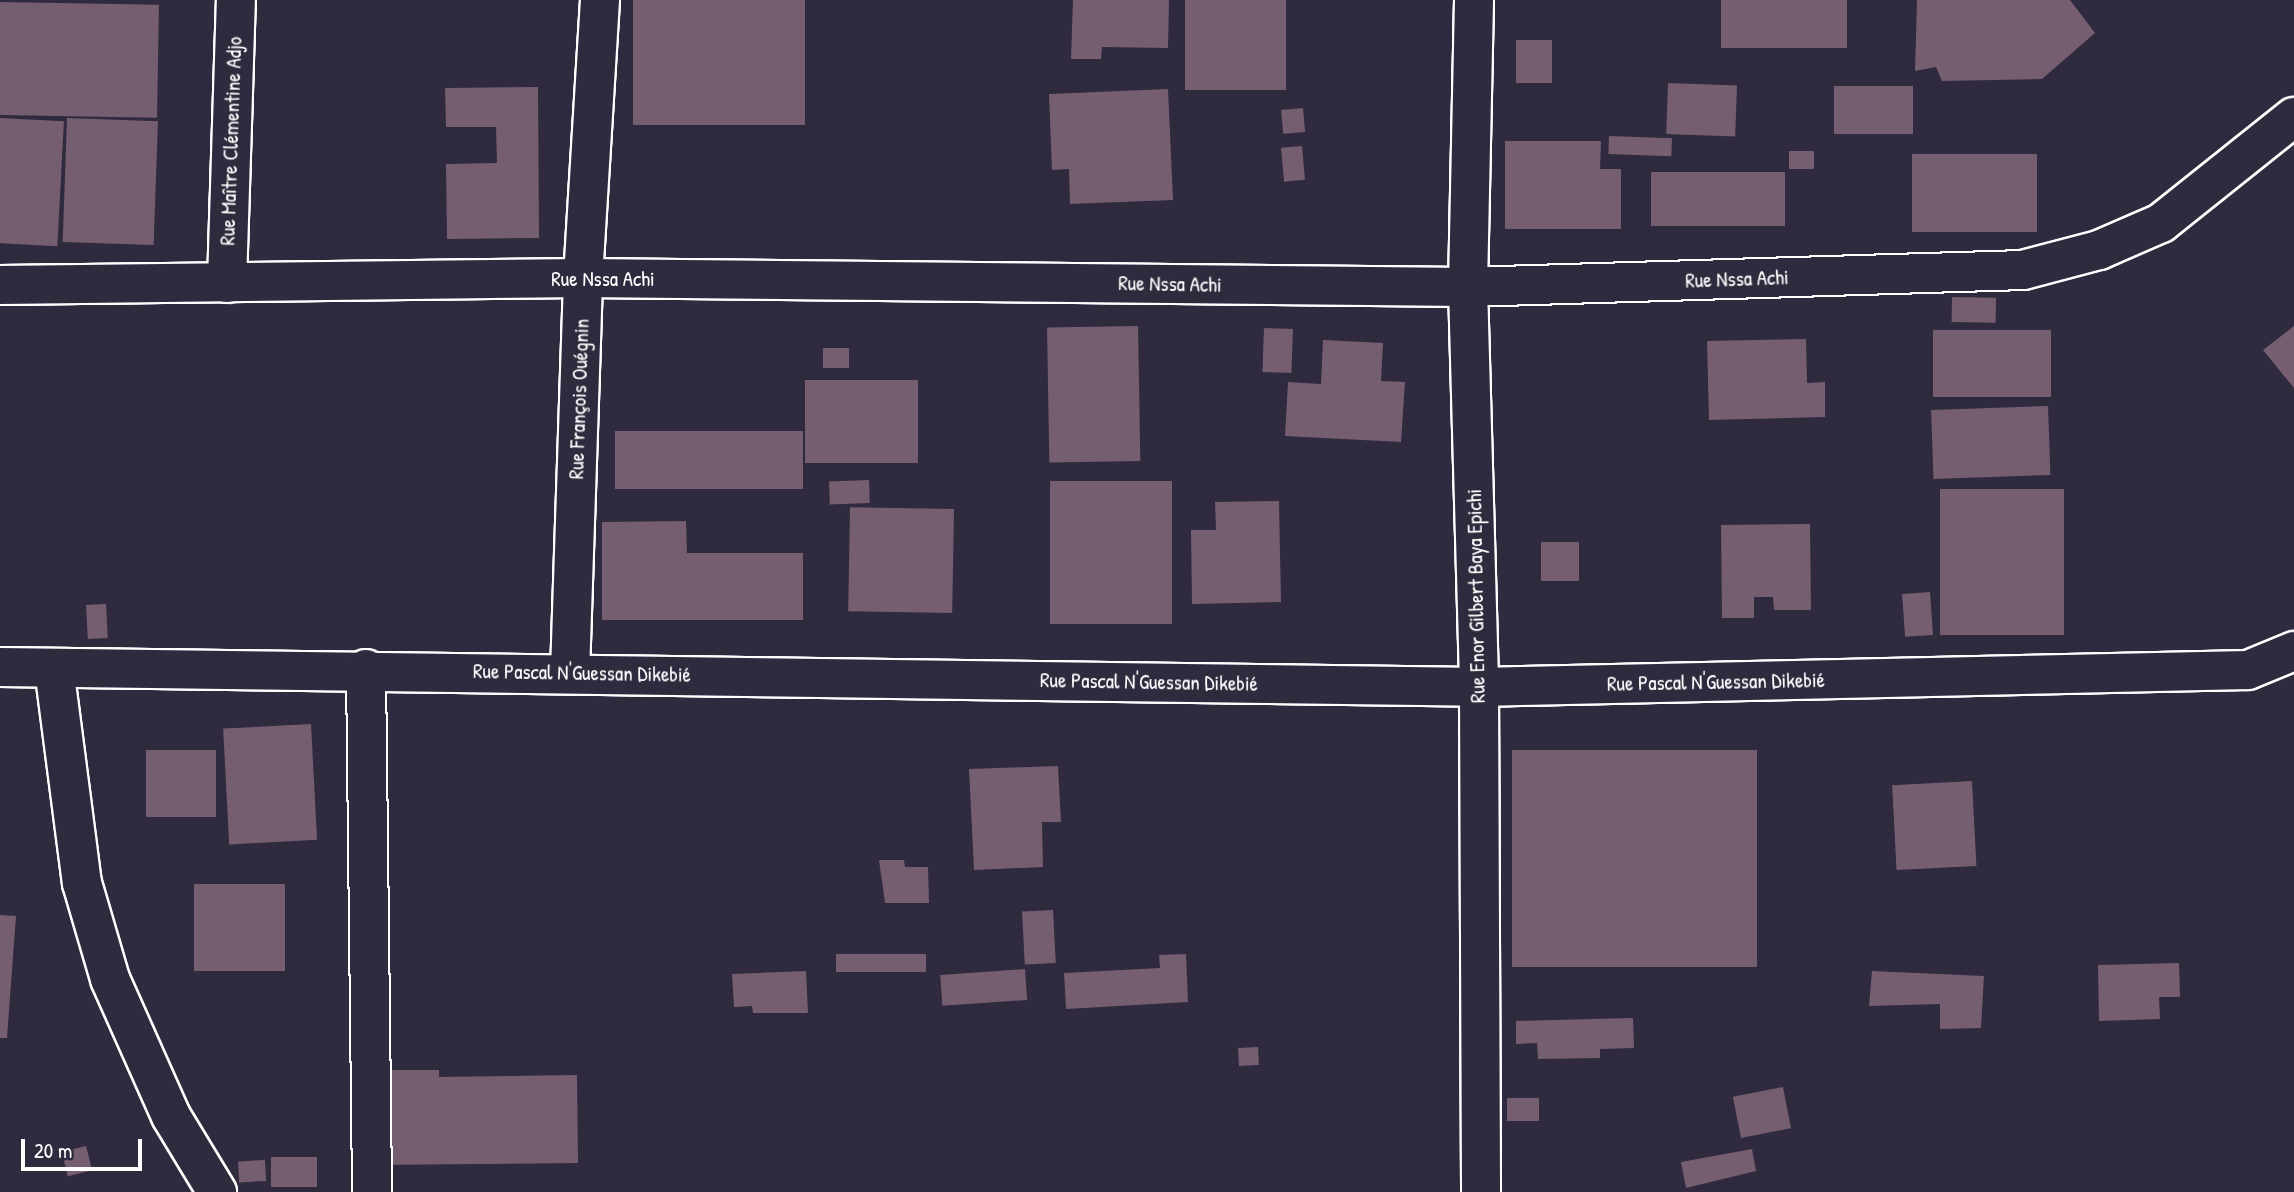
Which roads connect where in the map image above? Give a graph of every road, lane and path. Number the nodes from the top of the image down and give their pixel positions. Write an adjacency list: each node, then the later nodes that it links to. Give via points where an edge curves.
1 (236, 0): 6 (street, Rue Maître Clémentine Adjo)
2 (600, 0): 5 (street, Rue François Ouégnin)
3 (1474, 0): 8 (street, Rue Enor Gilbert Baya Epichi)
4 (2294, 117): 8 (street, Rue Nssa Achi, via 2161,223 2099,250 2023,270)
5 (583, 278): 6 (street, Rue Nssa Achi); 8 (street, Rue Nssa Achi); 13 (street, Rue François Ouégnin)
6 (227, 283): 7 (street, Rue Nssa Achi)
7 (0, 285)
8 (1468, 287): 14 (street, Rue Enor Gilbert Baya Epichi)
9 (2294, 651): 14 (street, Rue Pascal N'Guessan Dikebié, via 2248,670)
10 (0, 667): 11 (street, Rue Pascal N'Guessan Dikebié)
11 (54, 668): 12 (street, Rue Pascal N'Guessan Dikebié); 15 (street, via 82,883 110,979 171,1116)
12 (366, 669): 13 (street, Rue Pascal N'Guessan Dikebié); 16 (street)
13 (570, 673): 14 (street, Rue Pascal N'Guessan Dikebié)
14 (1479, 687): 17 (street, Rue Enor Gilbert Baya Epichi)
15 (217, 1192)
16 (372, 1192)
17 (1481, 1192)

